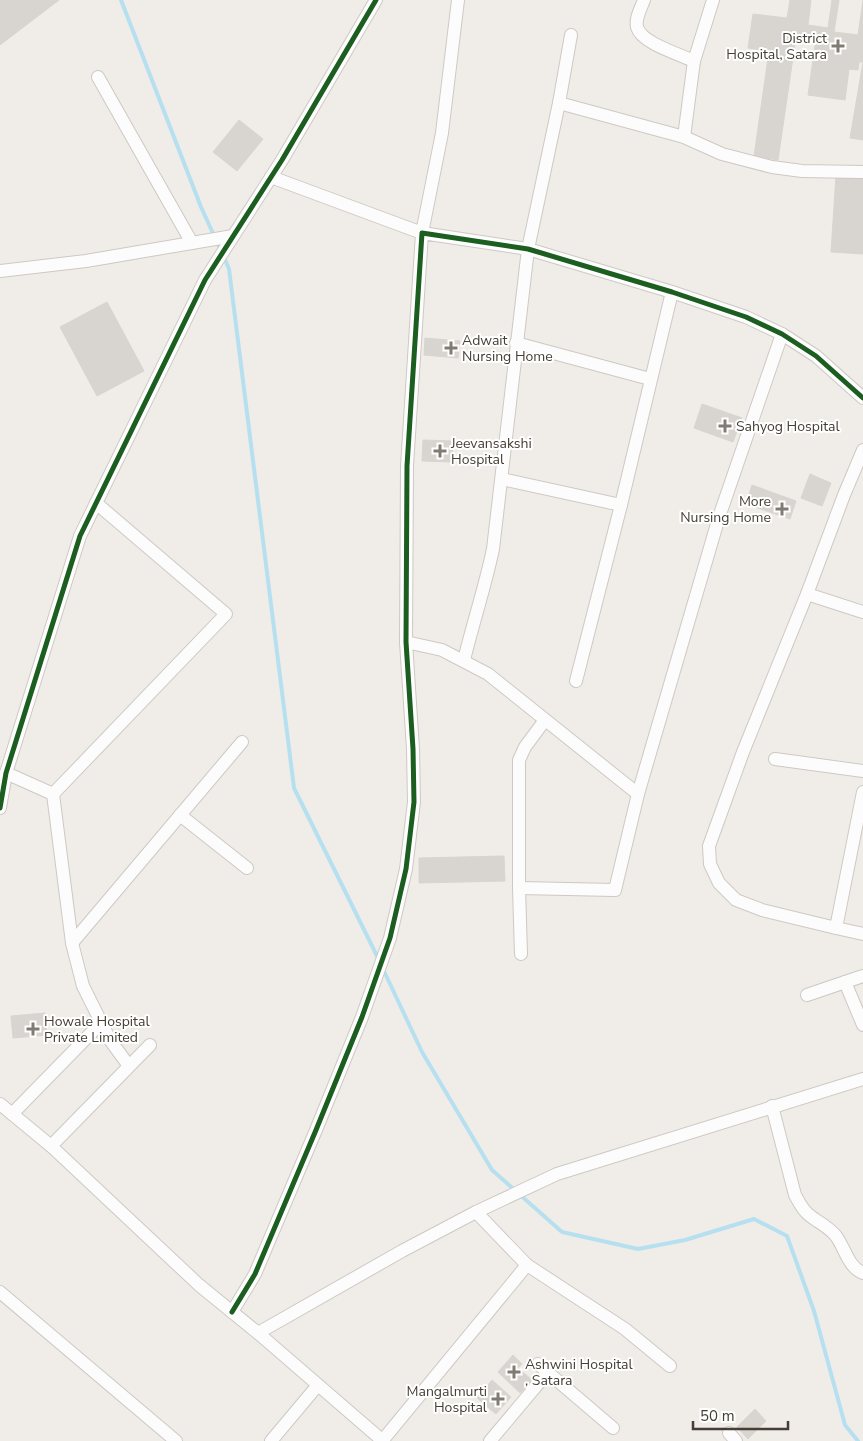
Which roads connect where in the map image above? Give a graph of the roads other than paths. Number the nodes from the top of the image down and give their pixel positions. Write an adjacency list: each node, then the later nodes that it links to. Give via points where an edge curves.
1 (376, 0): 11 (street)
2 (458, 0): 12 (street, via 442,133)
3 (644, 0): 6 (street, via 637,26 641,35)
4 (713, 0): 6 (street)
5 (571, 35): 8 (street)
6 (694, 61): 9 (street)
7 (98, 77): 14 (street)
8 (559, 104): 9 (street); 15 (street)
9 (684, 138): 10 (street, via 722,154 772,168)
10 (863, 172)
11 (271, 177): 12 (street); 13 (street)
12 (422, 232): 15 (street); 28 (street, via 407,466)
13 (233, 236): 14 (street); 24 (street, via 205,280)
14 (192, 243): 16 (street)
15 (528, 249): 17 (street); 19 (street)
16 (0, 272)
17 (672, 292): 18 (street, via 746,317); 20 (street)
18 (782, 334): 21 (street, via 816,356); 38 (street, via 719,517)
19 (516, 342): 20 (street); 23 (street)
20 (650, 379): 25 (street)
21 (863, 398)
22 (863, 450): 26 (street)
23 (502, 479): 25 (street); 29 (street, via 484,592)
24 (96, 503): 35 (street, via 80,536); 37 (street, via 226,614)
25 (621, 505): 30 (street)
26 (807, 594): 27 (street); 43 (street, via 709,846 710,864 718,883 736,900 762,910)
27 (863, 612)
28 (406, 642): 29 (street, via 442,650); 63 (street, via 414,802 406,869 390,938 316,1130 255,1274)
29 (464, 660): 31 (street, via 488,674)
30 (576, 681)
31 (545, 720): 38 (street); 42 (street, via 524,747 520,760)
32 (242, 742): 40 (street)
33 (775, 759): 34 (street)
34 (863, 770)
35 (6, 773): 37 (street); 39 (street)
36 (863, 792): 43 (street)
37 (52, 794): 45 (street)
38 (638, 794): 42 (street, via 615,890)
39 (0, 801)
40 (180, 815): 41 (street); 45 (street)
41 (247, 868)
42 (518, 888): 46 (street)
43 (836, 928): 44 (street)
44 (863, 934)
45 (72, 943): 50 (street, via 83,986)
46 (522, 954)
47 (863, 976): 48 (street)
48 (844, 982): 49 (street); 51 (street)
49 (807, 995)
50 (102, 1023): 53 (street); 57 (street)
51 (863, 1025)
52 (150, 1045): 53 (street)
53 (129, 1066): 58 (street)
54 (863, 1078): 56 (street)
55 (0, 1104): 57 (street)
56 (772, 1106): 59 (street, via 557,1174); 61 (street, via 800,1206 836,1236 854,1267)
57 (12, 1114): 58 (street)
58 (51, 1146): 63 (street)
59 (476, 1212): 60 (street); 64 (street)
60 (527, 1265): 65 (street, via 625,1329); 70 (street)
61 (863, 1273)
62 (0, 1292): 68 (street)
63 (232, 1312): 64 (street)
64 (258, 1333): 66 (street)
65 (670, 1366)
66 (318, 1385): 69 (street); 70 (street)
67 (613, 1428): 71 (street, via 543,1368)
68 (176, 1441)
69 (270, 1441)
70 (383, 1441)
71 (490, 1441)

